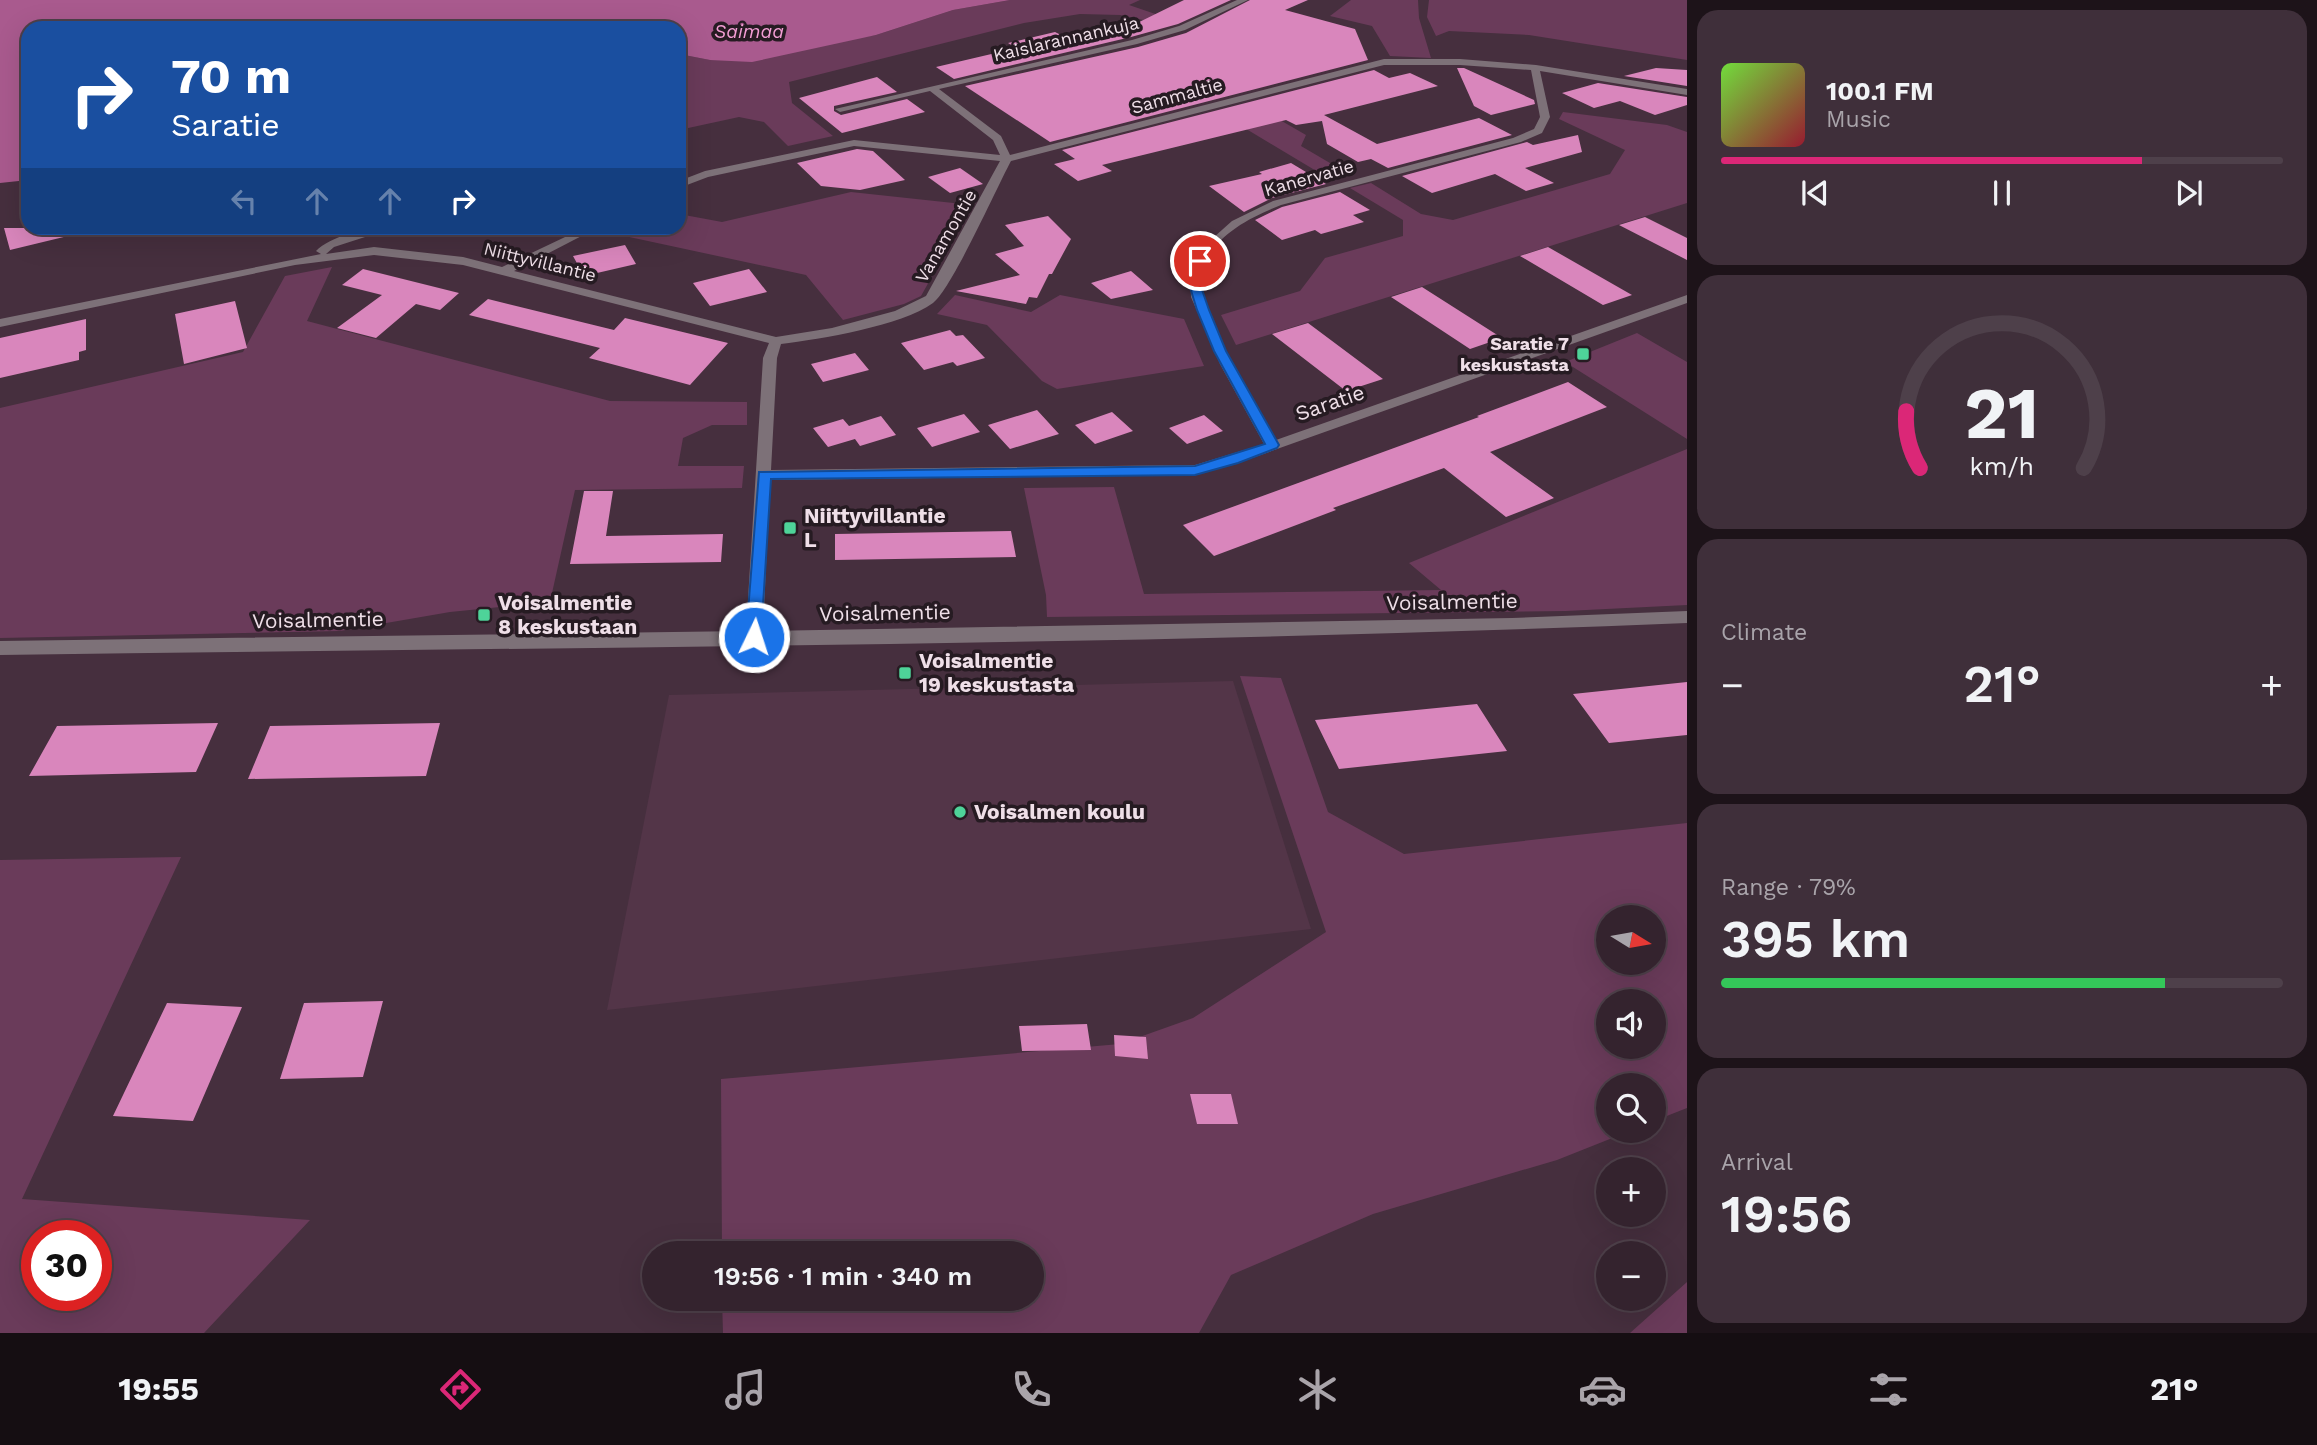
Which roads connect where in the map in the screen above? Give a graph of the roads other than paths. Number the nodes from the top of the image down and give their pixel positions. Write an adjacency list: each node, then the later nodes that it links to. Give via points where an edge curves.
1 (1244, 0): 3 (street, Kaislarannankuja, via 1182,28 1134,42)
2 (1535, 68): 4 (street, Sammaltie); 6 (street, Sammaltie, via 1439,61 1363,65); 15 (street, Kanervatie, via 1545,117 1538,131 1290,198 1236,222 1200,261 1195,284 1203,310 1220,351)
3 (931, 88): 5 (street, Kaislarannankuja); 6 (street, via 998,138)
4 (1687, 92)
5 (840, 109)
6 (1007, 159): 7 (street, Sammaltie, via 839,145); 14 (street, Vanamontie, via 929,300 905,312)
7 (686, 182)
8 (364, 235): 10 (street, via 330,245)
9 (579, 235): 11 (street)
10 (313, 258): 11 (street, Niittyvillantie, via 402,252); 13 (street, Niittyvillantie)
11 (505, 271): 14 (street, Niittyvillantie)
12 (1687, 299): 15 (street, Saratie)
13 (0, 323)
14 (776, 341): 16 (street, via 770,358)
15 (1272, 445): 16 (street, Saratie, via 1195,470)
16 (764, 475): 18 (street)
17 (1687, 617): 18 (street, Voisalmentie)
18 (754, 637): 19 (street, Voisalmentie)
19 (0, 648)

